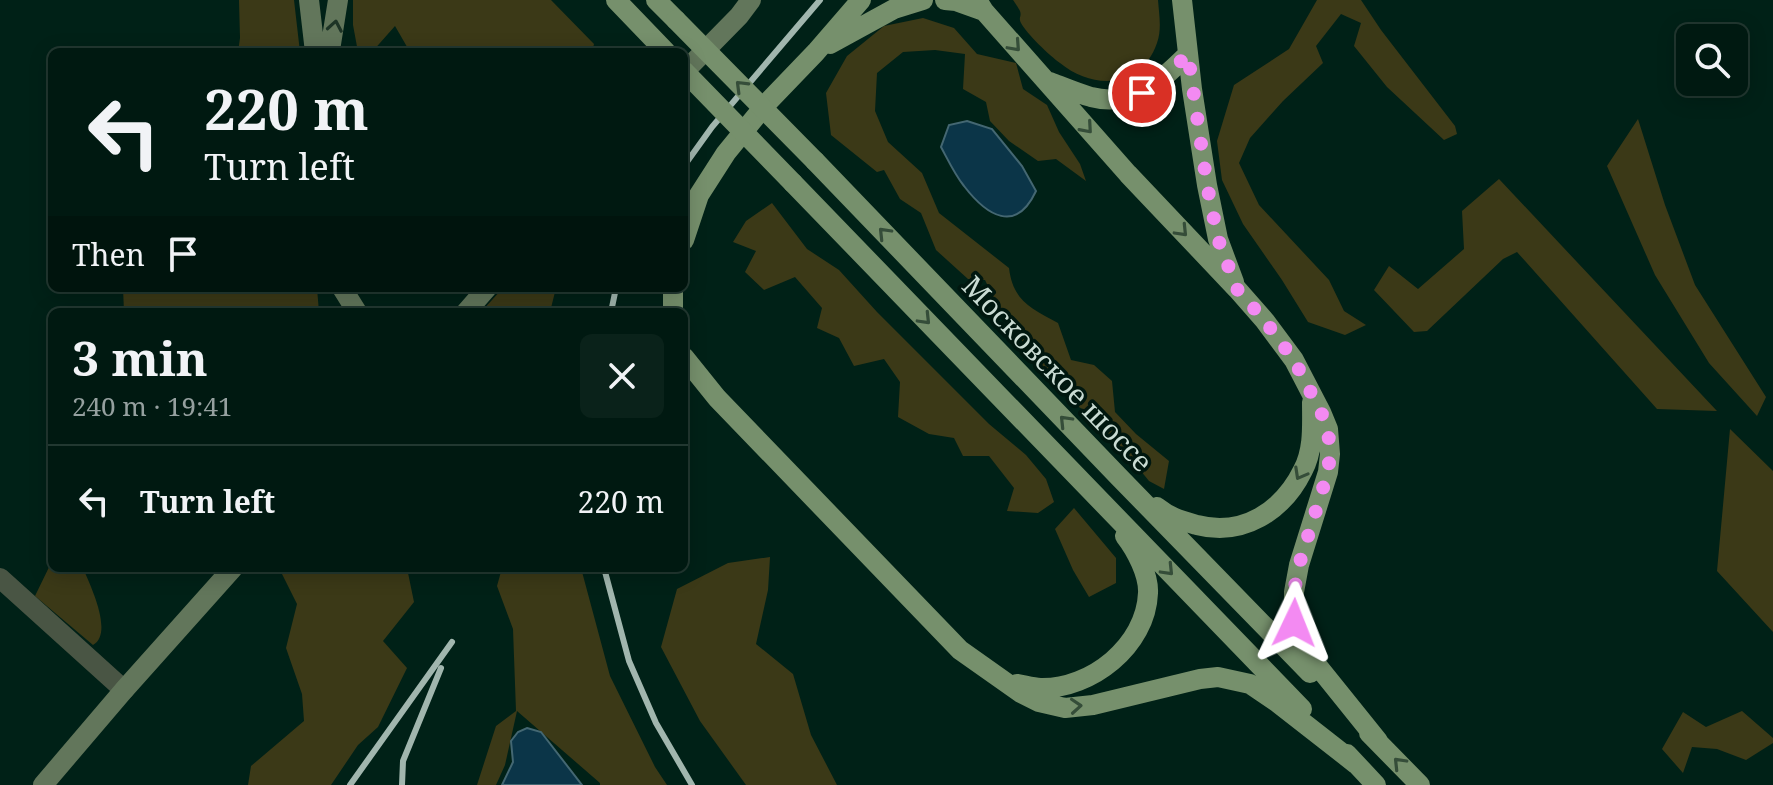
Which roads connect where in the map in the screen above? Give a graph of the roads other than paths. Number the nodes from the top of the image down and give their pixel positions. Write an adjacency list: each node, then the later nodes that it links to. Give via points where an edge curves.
1 (309, 0): 12 (main road)
2 (338, 0): 13 (main road, one-way to 2)
3 (616, 0): 11 (main road)
4 (656, 0): 25 (main road, Московское шоссе, one-way to 4, bridge)
5 (751, 0): 16 (main road)
6 (861, 0): 14 (main road)
7 (923, 0): 14 (main road, via 894,9)
8 (945, 0): 10 (main road)
9 (1182, 0): 15 (main road)
10 (981, 6): 18 (main road, one-way to 18)
11 (660, 45)
12 (315, 48)
13 (330, 48)
14 (816, 52): 19 (main road, via 726,153 699,195)
15 (1188, 54): 18 (main road, via 1142,93 1119,99 1094,98); 20 (main road, via 1218,239)
16 (688, 68)
17 (688, 76): 26 (main road, Московское шоссе, one-way to 26, bridge)
18 (1047, 81): 20 (main road, one-way to 20)
19 (688, 228)
20 (1237, 289): 24 (main road, via 1294,360)
21 (484, 292): 22 (main road)
22 (470, 308)
23 (688, 362): 29 (main road, via 960,650)
24 (1312, 398): 25 (main road, one-way to 25, via 1312,443 1304,469 1270,512 1242,526 1212,528 1171,518); 31 (main road, via 1328,429 1330,454 1299,565 1294,623 1304,649)
25 (1119, 477): 31 (main road, Московское шоссе)
26 (1094, 494): 29 (main road, via 1131,543 1143,570 1148,592 1142,621 1115,659 1093,676 1041,688); 32 (main road, Московское шоссе, one-way to 32)
27 (229, 572): 30 (main road)
28 (0, 578): 30 (street)
29 (1005, 682): 32 (main road, one-way to 32, via 1039,702 1065,708 1200,679 1233,679 1278,703)
30 (124, 690): 33 (main road)
31 (1378, 741): 35 (main road, Московское шоссе, one-way to 31)
32 (1356, 764): 34 (main road, Московское шоссе)
33 (43, 785)
34 (1376, 785)
35 (1420, 785)

